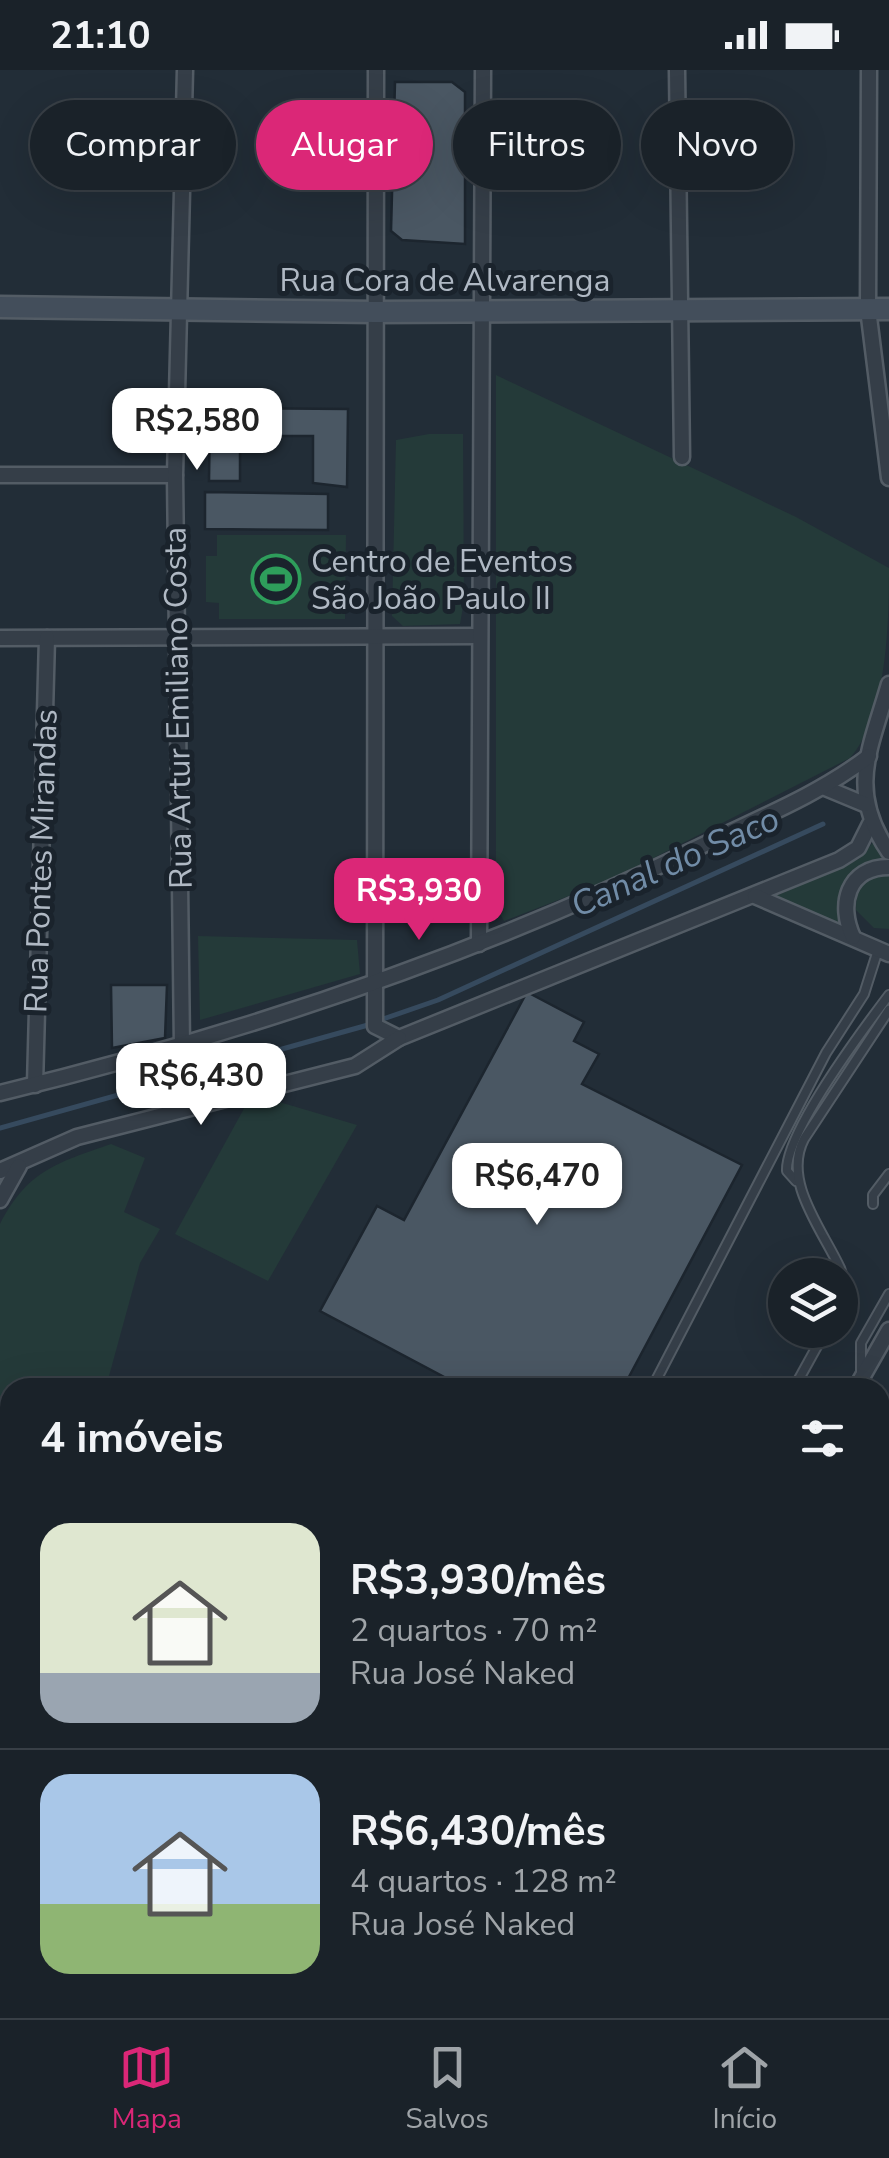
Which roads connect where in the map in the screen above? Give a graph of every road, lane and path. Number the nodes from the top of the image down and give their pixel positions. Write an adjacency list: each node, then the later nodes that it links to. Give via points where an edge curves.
1 (185, 70): 6 (street, Rua Artur Emiliano Costa)
2 (376, 70): 11 (street)
3 (483, 70): 10 (street)
4 (677, 70): 9 (street)
5 (869, 70): 8 (street)
6 (181, 306): 7 (main road, Rua Cora de Alvarenga); 11 (main road, Rua Cora de Alvarenga); 14 (street, Rua Artur Emiliano Costa)
7 (0, 307)
8 (878, 309): 9 (main road, Rua Cora de Alvarenga); 15 (street)
9 (679, 310): 10 (main road, Rua Cora de Alvarenga); 12 (street)
10 (480, 311): 11 (main road, Rua Cora de Alvarenga); 17 (street)
11 (375, 312): 16 (street)
12 (682, 457)
13 (0, 475): 14 (street)
14 (176, 475): 20 (street, Rua Artur Emiliano Costa)
15 (889, 478)
16 (376, 635): 17 (street); 20 (street); 31 (street)
17 (478, 636): 29 (street)
18 (0, 638): 19 (street)
19 (46, 638): 20 (street); 38 (street, Rua Pontes Mirandas)
20 (176, 639): 36 (street, Rua Artur Emiliano Costa)
21 (889, 684): 22 (street)
22 (869, 756): 23 (street); 24 (street)
23 (823, 787): 24 (street); 29 (street)
24 (864, 804): 25 (street)
25 (870, 824): 26 (street); 28 (street, via 858,848 839,860)
26 (889, 852)
27 (889, 867): 30 (street, via 866,871 851,886 844,912)
28 (755, 896): 30 (street); 35 (street)
29 (480, 944): 31 (street)
30 (875, 945): 50 (lane, via 864,994 826,1054)
31 (374, 983): 34 (street); 36 (street)
32 (889, 995): 43 (lane, via 836,1069 791,1150 788,1171)
33 (889, 1010): 43 (lane, via 804,1140 794,1161)
34 (375, 1026): 35 (street); 37 (street)
35 (399, 1038): 37 (street)
36 (182, 1046): 38 (street)
37 (365, 1061): 40 (street, via 77,1136)
38 (35, 1085): 39 (street)
39 (0, 1093)
40 (19, 1166): 41 (street); 44 (street)
41 (0, 1171)
42 (889, 1174): 45 (lane)
43 (796, 1181): 46 (lane)
44 (0, 1200)
45 (873, 1204)
46 (835, 1258)
47 (889, 1294): 52 (lane, via 861,1343)
48 (889, 1330): 53 (street)
49 (816, 1348): 51 (lane)
50 (657, 1378)
51 (800, 1378)
52 (858, 1378)
53 (861, 1378)

